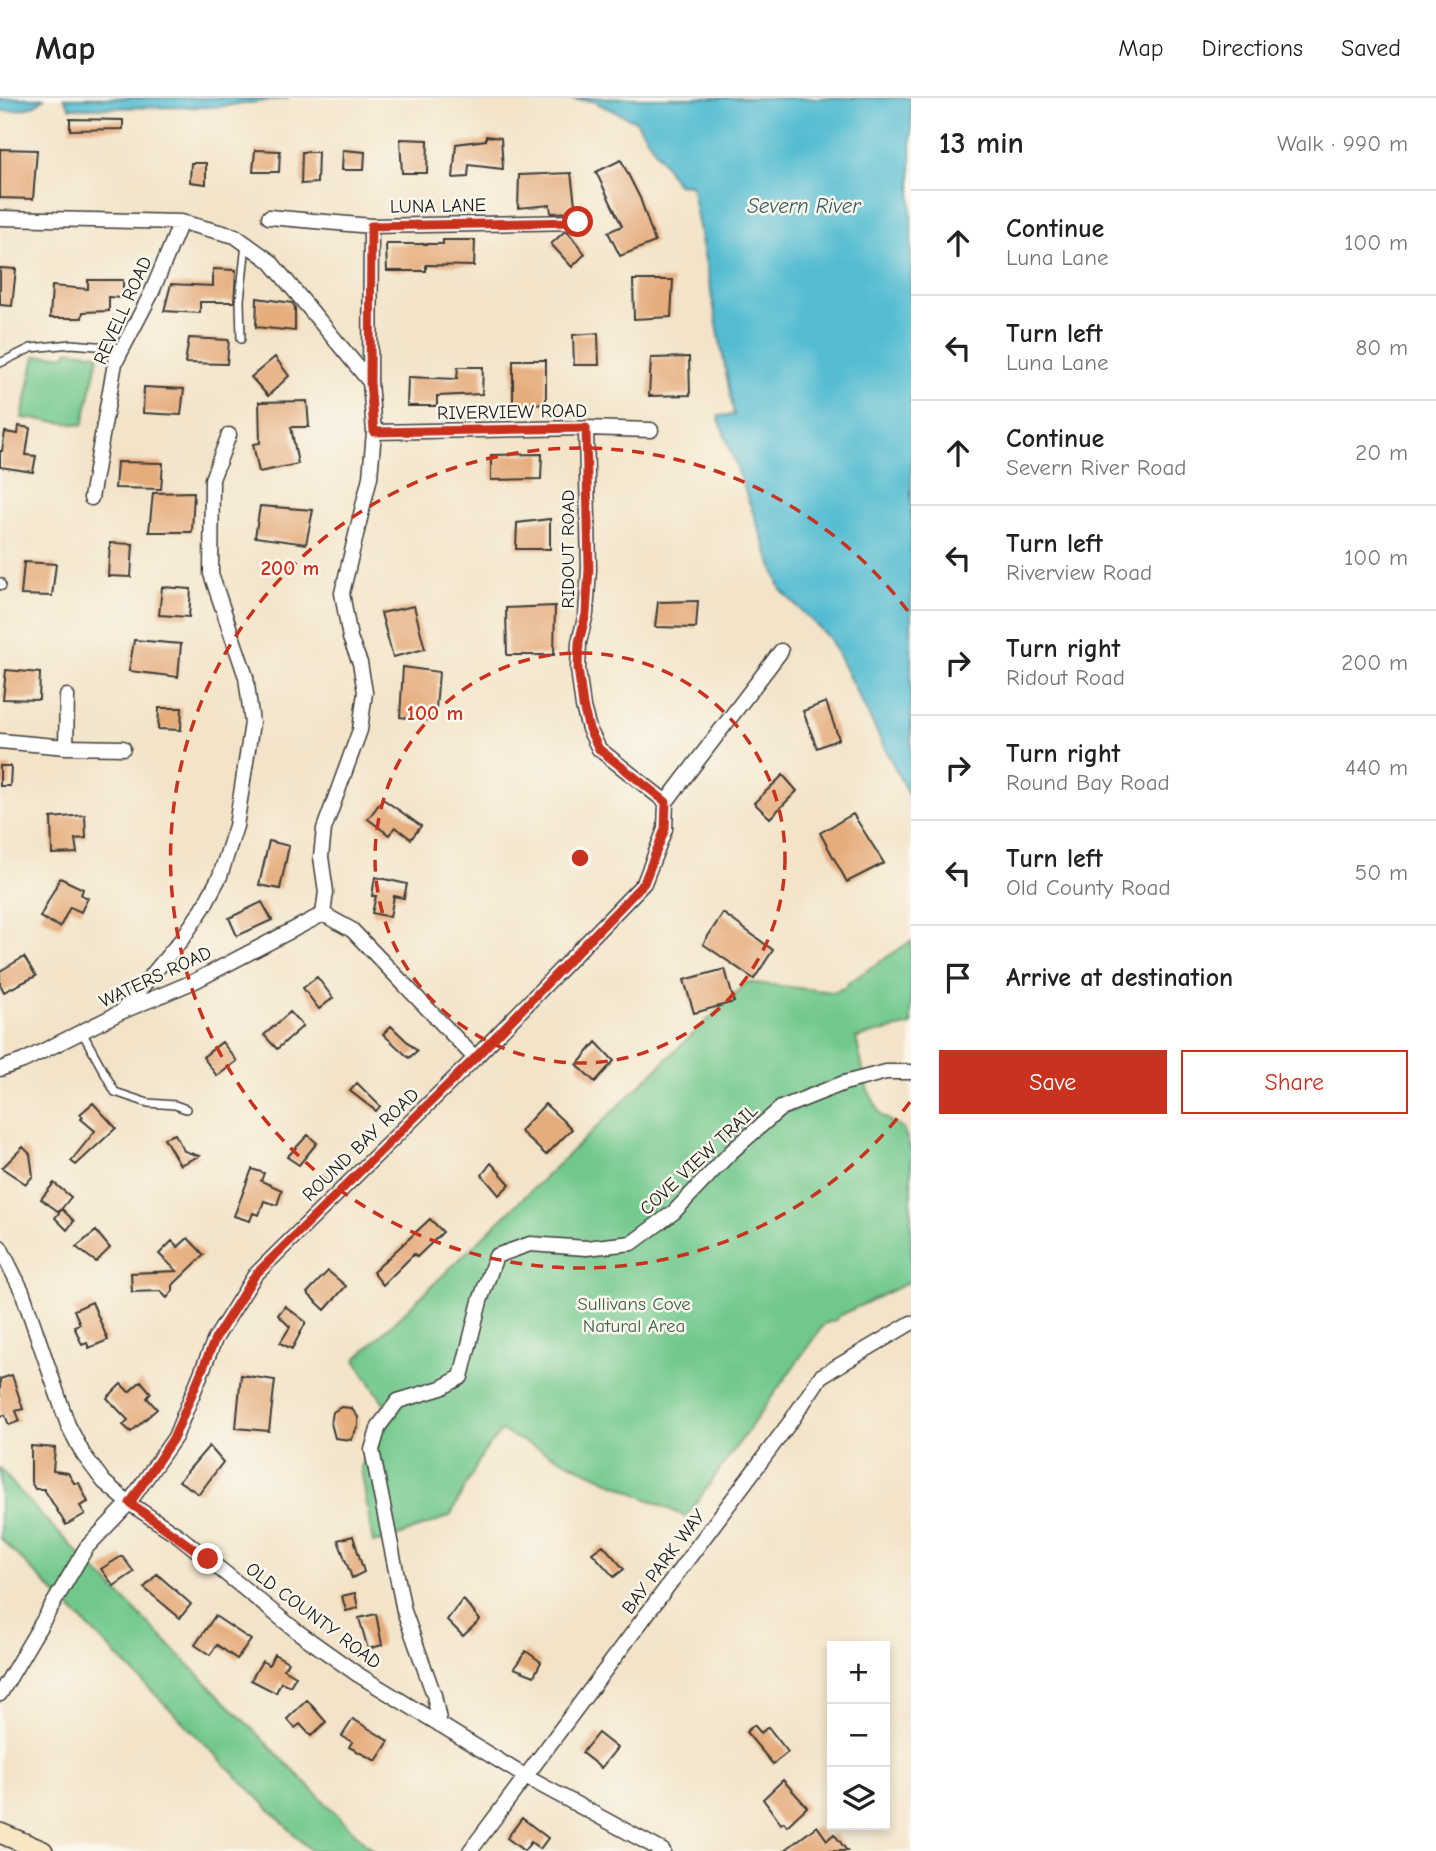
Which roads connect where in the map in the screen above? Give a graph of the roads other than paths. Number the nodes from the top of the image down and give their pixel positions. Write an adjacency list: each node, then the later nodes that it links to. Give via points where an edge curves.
1 (269, 217): 5 (street)
2 (0, 218): 3 (street)
3 (181, 222): 6 (street, via 235,236); 8 (street, REVELL ROAD)
4 (578, 222): 5 (street, LUNA LANE)
5 (371, 226): 10 (street, LUNA LANE)
6 (246, 244): 7 (lane); 10 (street, via 270,261)
7 (241, 339)
8 (123, 348): 9 (lane, via 71,344 31,348); 15 (street, REVELL ROAD, via 115,363)
9 (0, 363)
10 (370, 382): 13 (street, LUNA LANE)
11 (586, 428): 12 (street, RIVERVIEW ROAD); 13 (street, RIVERVIEW ROAD); 21 (street, RIDOUT ROAD, via 589,569 578,668 583,706 599,749)
12 (651, 430)
13 (374, 432): 22 (street, LUNA LANE, via 370,477 342,593 360,663 363,712 324,829)
14 (229, 435): 23 (street, via 212,479 211,575 246,677 252,723 236,826 220,876 203,908)
15 (91, 498)
16 (781, 650): 21 (street)
17 (67, 696): 19 (street)
18 (0, 741): 19 (street)
19 (66, 747): 20 (street)
20 (123, 748)
21 (666, 802): 25 (street, ROUND BAY ROAD, via 665,829 644,883)
22 (323, 914): 23 (street, WATERS ROAD, via 195,981); 25 (street, via 352,930)
23 (121, 1012): 24 (street, WATERS ROAD)
24 (82, 1032): 26 (street, WATERS ROAD); 28 (lane, via 115,1092)
25 (475, 1058): 31 (street, ROUND BAY ROAD, via 255,1275 215,1339 174,1437)
26 (0, 1069)
27 (911, 1072): 33 (street, COVE VIEW TRAIL, via 886,1072 844,1083 780,1108 674,1212 632,1243 586,1248 530,1244 496,1256 461,1377 398,1401 379,1426 372,1450 404,1611)
28 (186, 1109)
29 (0, 1247): 31 (street, OLD COUNTY ROAD, via 22,1291 68,1426 104,1482)
30 (911, 1323): 34 (street, BAY PARK WAY, via 821,1376)
31 (130, 1503): 32 (street, ROUND BAY ROAD, via 86,1548); 33 (street, OLD COUNTY ROAD, via 179,1536 298,1632)
32 (0, 1694)
33 (440, 1725): 34 (street, OLD COUNTY ROAD)
34 (526, 1777): 37 (street, BAY PARK WAY); 38 (street, OLD COUNTY ROAD)
35 (0, 1833): 36 (street)
36 (43, 1851)
37 (470, 1851)
38 (663, 1851)

